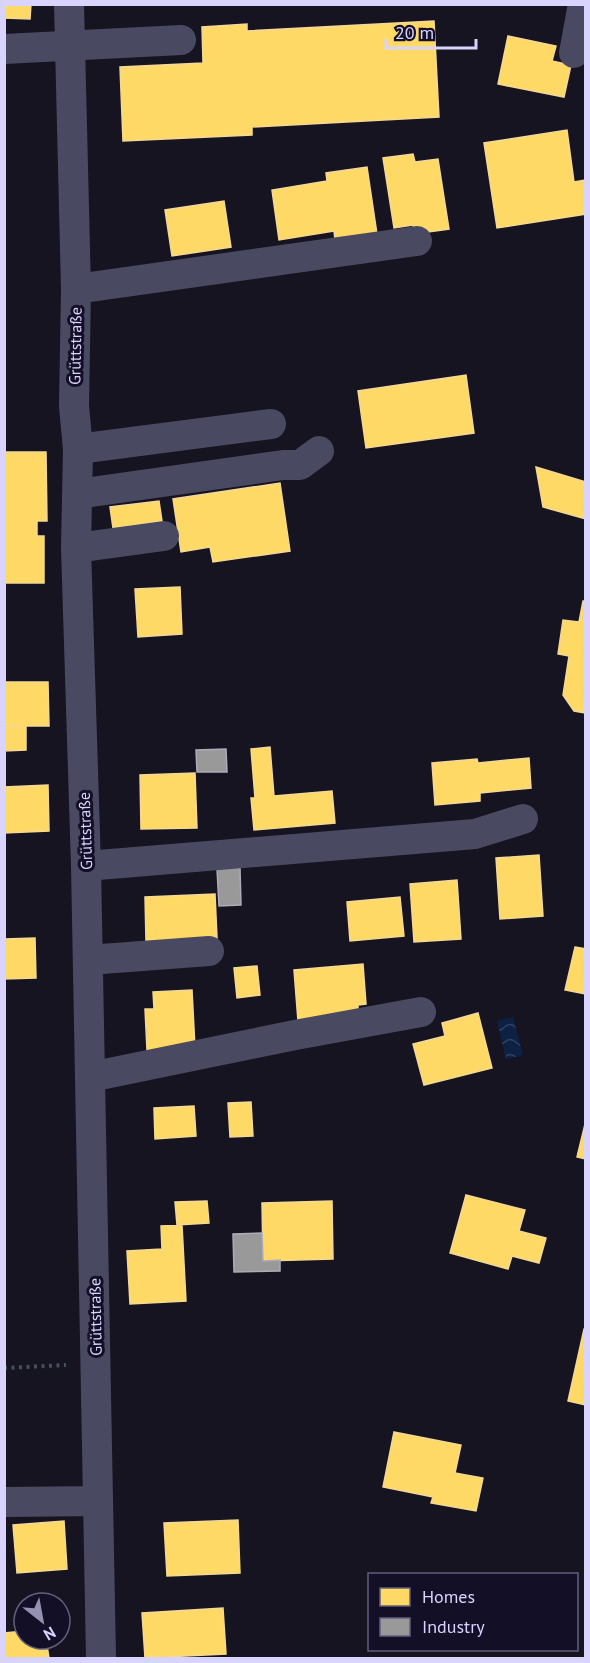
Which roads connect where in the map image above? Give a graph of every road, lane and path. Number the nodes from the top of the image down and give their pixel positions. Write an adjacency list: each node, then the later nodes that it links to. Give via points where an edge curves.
1 (69, 4): 4 (street, Grüttstraße)
2 (583, 4): 6 (street)
3 (181, 40): 4 (street)
4 (71, 45): 5 (street); 8 (street, Grüttstraße)
5 (4, 49)
6 (574, 53)
7 (417, 242): 8 (street)
8 (76, 289): 10 (street, Grüttstraße, via 74,406)
9 (271, 424): 10 (street)
10 (78, 449): 12 (street, Grüttstraße)
11 (319, 451): 12 (street, via 300,465)
12 (77, 494): 14 (street, Grüttstraße)
13 (164, 536): 14 (street)
14 (76, 548): 16 (street, Grüttstraße)
15 (523, 819): 16 (street, via 475,834)
16 (86, 867): 18 (street, Grüttstraße)
17 (209, 951): 18 (street)
18 (88, 960): 20 (street, Grüttstraße)
19 (421, 1012): 20 (street)
20 (90, 1077): 23 (street, Grüttstraße)
21 (68, 1365): 22 (path)
22 (4, 1368)
23 (98, 1500): 24 (street); 25 (street, Grüttstraße)
24 (4, 1502)
25 (101, 1659)

